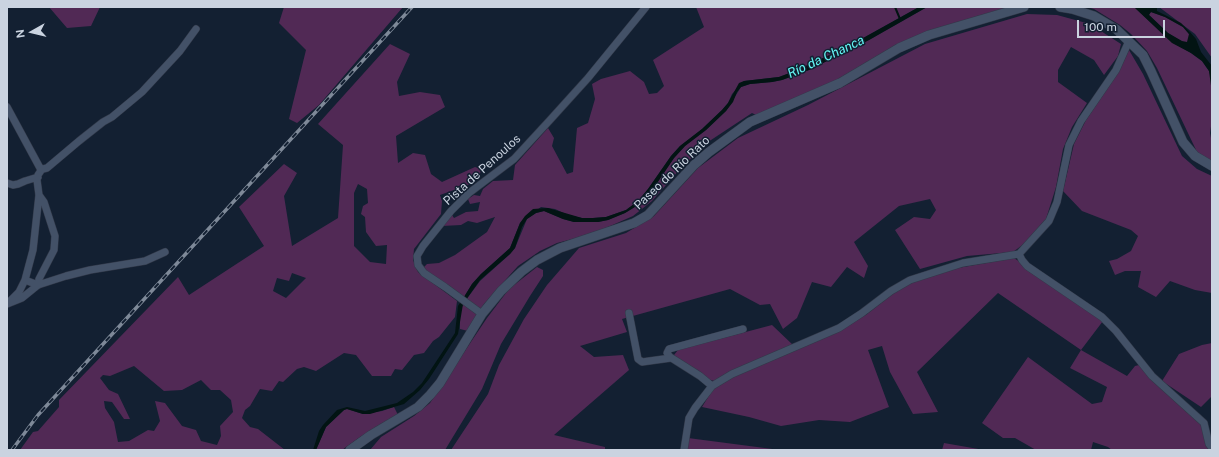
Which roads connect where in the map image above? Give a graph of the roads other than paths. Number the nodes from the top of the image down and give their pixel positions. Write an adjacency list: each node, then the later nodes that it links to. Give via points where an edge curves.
1 (646, 7): 17 (street, Pista de Penoulos, via 545,126 514,159 478,186 451,211 417,256 418,265 424,273)
2 (1024, 7): 17 (street, Paseo do Río Rato, via 929,35 899,48 840,83 750,122 694,165 648,215 634,224 560,248 538,260 521,272)
3 (1060, 7): 5 (street, via 1094,16 1116,29)
4 (196, 29): 8 (street, via 180,51 142,92 47,168)
5 (1129, 41): 7 (street, via 1143,55 1183,142 1195,156); 13 (street, via 1116,70 1081,121 1069,145 1057,202 1049,221)
6 (7, 107): 8 (street)
7 (1212, 166)
8 (42, 169): 9 (street)
9 (38, 177): 10 (street, via 18,184); 11 (street)
10 (7, 184)
11 (39, 195): 14 (street, via 33,250); 15 (street, via 44,202 55,242 54,250)
12 (165, 252): 15 (street, via 145,261 90,270)
13 (1019, 254): 21 (street, via 963,263 910,280 839,328 732,374); 22 (street, via 1027,266 1102,317 1116,331 1152,376 1204,423)
14 (25, 280): 15 (street); 16 (street, via 19,292)
15 (38, 285): 16 (street, via 22,298)
16 (7, 303)
17 (480, 312): 23 (street, Paseo do Río Rato, via 440,383 430,395 418,407)
18 (629, 314): 20 (street, via 638,360 642,362)
19 (743, 329): 20 (street, via 669,349 667,353)
20 (671, 358): 21 (street)
21 (712, 386): 24 (street, via 689,418)
22 (1212, 448)
23 (350, 450)
24 (684, 450)

